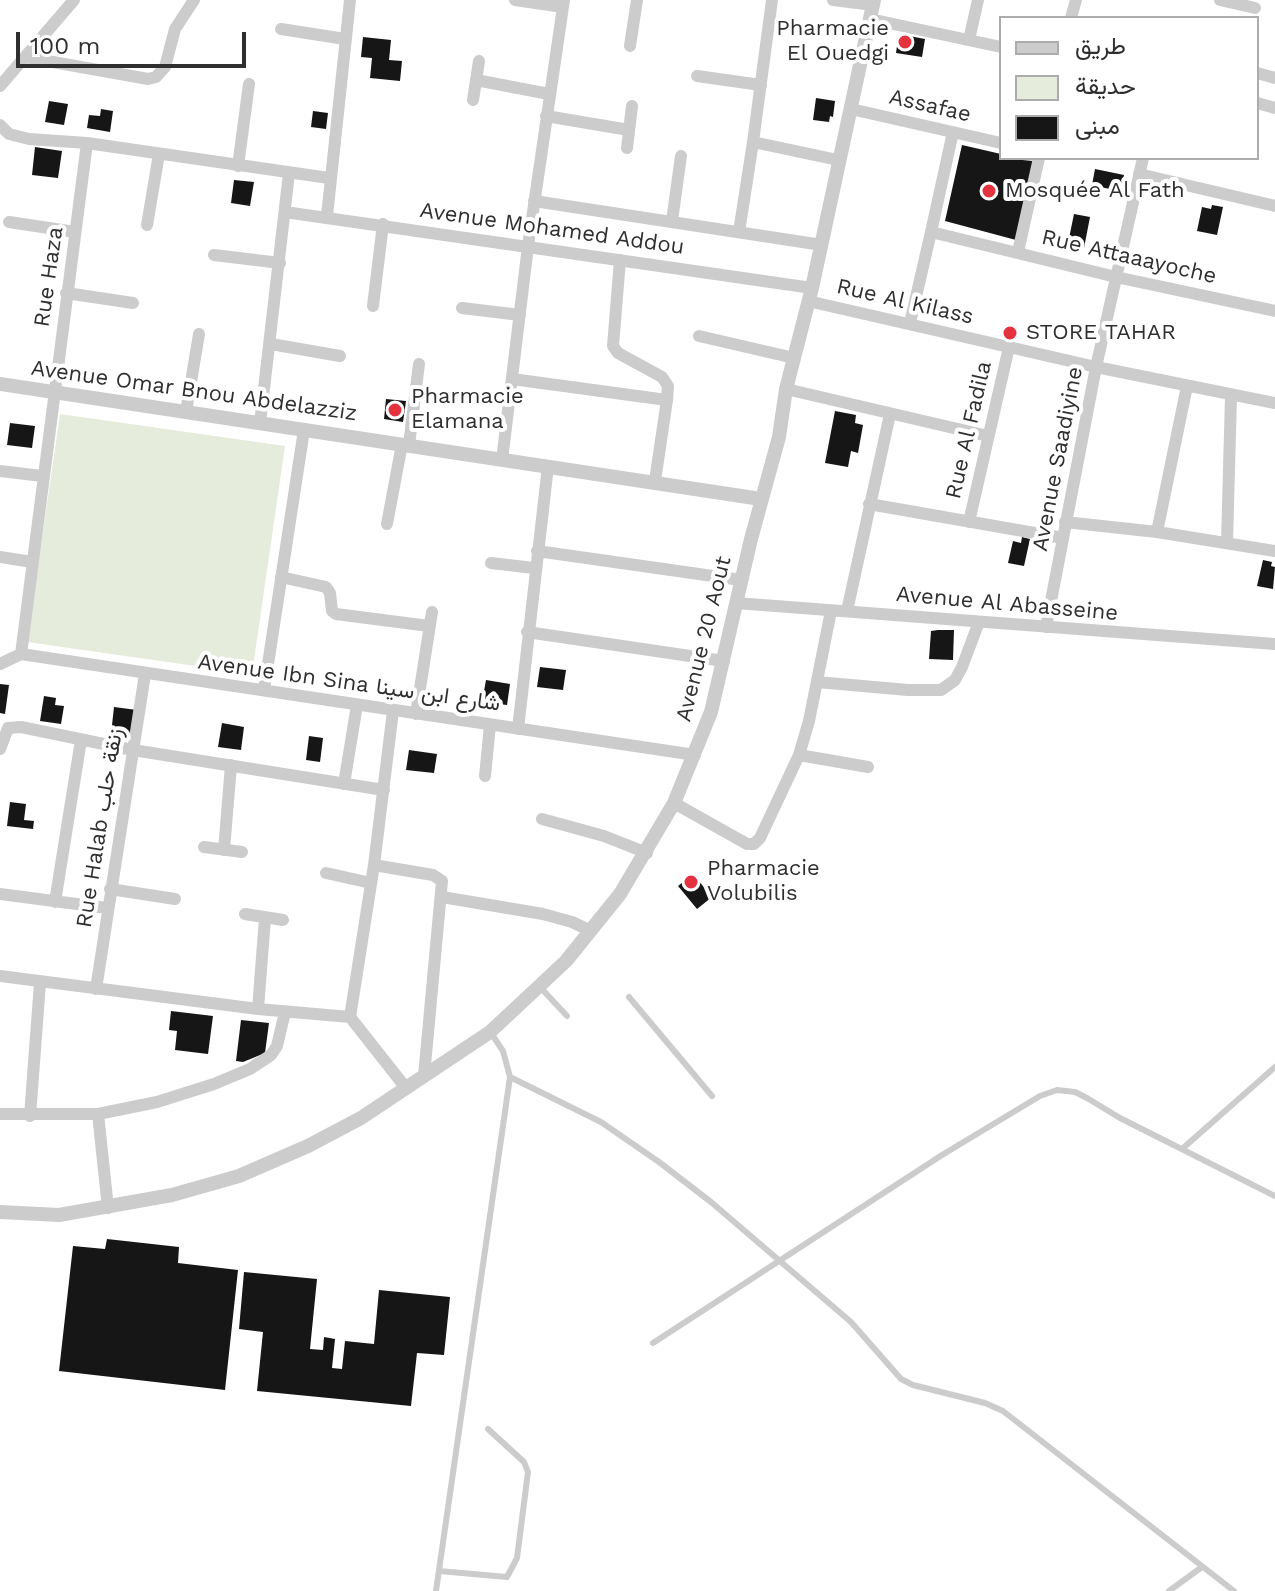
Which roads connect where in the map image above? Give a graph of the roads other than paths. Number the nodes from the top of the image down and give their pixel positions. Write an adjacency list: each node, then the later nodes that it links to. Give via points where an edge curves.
1 (74, 0): 18 (street)
2 (194, 0): 18 (street, via 175,29 165,67 156,77)
3 (350, 0): 14 (street)
4 (515, 0): 10 (street)
5 (637, 0): 16 (street)
6 (772, 0): 23 (street)
7 (833, 0): 11 (street)
8 (978, 0): 15 (street)
9 (1220, 0): 12 (street)
10 (563, 3): 25 (street)
11 (873, 8): 15 (street); 28 (street, Avenue 20 Aout)
12 (1255, 9)
13 (281, 29): 14 (street)
14 (345, 39): 45 (street)
15 (969, 40): 17 (street)
16 (630, 46)
17 (999, 47)
18 (25, 57): 24 (street)
19 (479, 61): 21 (street)
20 (697, 76): 23 (street)
21 (476, 80): 25 (street); 26 (street)
22 (249, 84): 42 (street)
23 (761, 85): 33 (street)
24 (0, 86)
25 (549, 94): 29 (street)
26 (473, 100)
27 (632, 106): 31 (street)
28 (851, 109): 32 (street, Assafae); 39 (street, Avenue 20 Aout)
29 (546, 116): 31 (street); 46 (street)
30 (0, 125): 34 (street, via 18,137)
31 (629, 130): 36 (street)
32 (953, 132): 35 (street, Assafae); 56 (street)
33 (753, 142): 39 (street); 55 (street)
34 (87, 143): 37 (street); 54 (street, Rue Haza)
35 (999, 143)
36 (627, 148)
37 (159, 154): 42 (street); 53 (street)
38 (681, 156): 50 (street)
39 (838, 160): 57 (street, Avenue 20 Aout)
40 (1039, 160): 59 (street)
41 (1142, 160): 44 (street, Avenue Saadiyine)
42 (238, 166): 43 (street)
43 (289, 173): 45 (street); 48 (street)
44 (1139, 174): 47 (street); 63 (street, Avenue Saadiyine)
45 (329, 178): 49 (street)
46 (534, 201): 50 (street); 58 (street)
47 (1275, 206)
48 (285, 212): 49 (street, Avenue Mohamed Addou); 62 (street)
49 (327, 216): 52 (street, Avenue Mohamed Addou)
50 (672, 221): 55 (street)
51 (9, 222): 54 (street)
52 (383, 224): 58 (street, Avenue Mohamed Addou); 67 (street)
53 (147, 225)
54 (75, 232): 64 (street, Rue Haza)
55 (739, 232): 57 (street)
56 (931, 232): 59 (street, Rue Attaaayoche); 71 (street)
57 (822, 245): 65 (street, Avenue 20 Aout)
58 (528, 246): 61 (street, Avenue Mohamed Addou); 70 (street)
59 (1018, 252): 63 (street, Rue Attaaayoche)
60 (214, 255): 62 (street)
61 (620, 260): 65 (street, Avenue Mohamed Addou); 86 (street, via 613,346 662,377)
62 (280, 263): 74 (street)
63 (1116, 277): 69 (street, Rue Attaaayoche); 79 (street, Avenue Saadiyine)
64 (66, 293): 66 (street); 84 (street, Rue Haza)
65 (810, 294): 71 (street, Rue Al Kilass); 77 (street, Avenue 20 Aout)
66 (133, 303)
67 (373, 306)
68 (462, 308): 70 (street)
69 (1275, 311)
70 (520, 315): 80 (street)
71 (910, 323): 75 (street, Rue Al Kilass)
72 (199, 334): 88 (street)
73 (699, 336): 77 (street)
74 (271, 344): 76 (street); 90 (street)
75 (1009, 347): 79 (street, Rue Al Kilass); 92 (street, Rue Al Fadila)
76 (340, 356)
77 (794, 358): 83 (street, Avenue 20 Aout)
78 (419, 364): 93 (street)
79 (1096, 367): 82 (street, Rue Al Kilass); 102 (street, Avenue Saadiyine)
80 (512, 379): 86 (street); 94 (street)
81 (0, 384): 84 (street, Avenue Omar Bnou Abdelazziz)
82 (1187, 386): 85 (street, Rue Al Kilass); 104 (street)
83 (786, 389): 89 (street); 99 (street, Avenue 20 Aout)
84 (55, 392): 88 (street, Avenue Omar Bnou Abdelazziz); 97 (street, Rue Haza)
85 (1231, 396): 87 (street, Rue Al Kilass); 106 (street)
86 (667, 400): 98 (street)
87 (1275, 403)
88 (186, 412): 90 (street, Avenue Omar Bnou Abdelazziz)
89 (890, 414): 92 (street); 100 (street)
90 (260, 423): 91 (street, Avenue Omar Bnou Abdelazziz)
91 (304, 430): 93 (street, Avenue Omar Bnou Abdelazziz); 113 (street)
92 (988, 436): 101 (street, Rue Al Fadila)
93 (406, 444): 94 (street, Avenue Omar Bnou Abdelazziz); 103 (street)
94 (502, 460): 95 (street, Avenue Omar Bnou Abdelazziz)
95 (548, 466): 98 (street, Avenue Omar Bnou Abdelazziz); 107 (street)
96 (0, 471): 97 (street)
97 (42, 476): 110 (street, Rue Haza)
98 (655, 481): 99 (street, Avenue Omar Bnou Abdelazziz)
99 (761, 499): 114 (street, Avenue 20 Aout)
100 (869, 504): 101 (street); 117 (street)
101 (969, 522): 105 (street)
102 (1065, 522): 104 (street); 105 (street, Avenue Saadiyine)
103 (387, 524)
104 (1157, 532): 106 (street)
105 (1063, 538): 121 (street, Avenue Saadiyine)
106 (1227, 542): 108 (street)
107 (537, 551): 112 (street); 114 (street)
108 (1275, 551)
109 (0, 557): 110 (street)
110 (32, 562): 124 (street, Rue Haza)
111 (491, 563): 112 (street)
112 (534, 568): 122 (street)
113 (281, 577): 120 (street, via 328,589 336,614); 129 (street)
114 (741, 580): 115 (street, Avenue 20 Aout)
115 (736, 603): 116 (street, Avenue Al Abasseine); 125 (street, Avenue 20 Aout)
116 (831, 611): 117 (street, Avenue Al Abasseine); 128 (street)
117 (847, 611): 119 (street, Avenue Al Abasseine)
118 (432, 612): 120 (street)
119 (979, 622): 121 (street, Avenue Al Abasseine); 128 (street, via 955,680 941,690)
120 (429, 626): 132 (street)
121 (1046, 627): 123 (street, Avenue Al Abasseine)
122 (527, 632): 125 (street); 134 (street)
123 (1275, 644)
124 (21, 654): 126 (street); 127 (street, Avenue Ibn Sina شارع ابن سينا)
125 (724, 661): 138 (street, Avenue 20 Aout)
126 (0, 664)
127 (145, 674): 129 (street, Avenue Ibn Sina شارع ابن سينا); 137 (street, Rue Halab زنقة حلب)
128 (817, 682): 139 (street)
129 (264, 690): 130 (street, Avenue Ibn Sina شارع ابن سينا)
130 (357, 705): 131 (street, Avenue Ibn Sina شارع ابن سينا); 143 (street)
131 (393, 711): 132 (street, Avenue Ibn Sina شارع ابن سينا); 144 (street)
132 (416, 714): 133 (street, Avenue Ibn Sina شارع ابن سينا)
133 (490, 725): 134 (street, Avenue Ibn Sina شارع ابن سينا); 142 (street)
134 (518, 729): 138 (street, Avenue Ibn Sina شارع ابن سينا)
135 (81, 740): 136 (street, via 8,728); 137 (street); 158 (street)
136 (0, 749)
137 (133, 750): 140 (street); 154 (street, Rue Halab زنقة حلب)
138 (695, 755): 145 (street, Avenue 20 Aout)
139 (799, 755): 141 (street); 145 (street, via 754,844)
140 (231, 765): 143 (street); 148 (street)
141 (868, 767)
142 (485, 776)
143 (344, 784): 144 (street)
144 (384, 790): 151 (street)
145 (674, 803): 150 (street, Avenue 20 Aout)
146 (542, 819): 150 (street)
147 (204, 847): 148 (street)
148 (224, 850): 149 (street)
149 (242, 852)
150 (647, 853): 163 (street, Avenue 20 Aout)
151 (374, 865): 153 (street); 156 (street, via 437,876)
152 (326, 873): 153 (street)
153 (371, 883): 172 (street)
154 (110, 889): 157 (street); 159 (street, Rue Halab زنقة حلب)
155 (0, 894): 158 (street)
156 (442, 897): 163 (street, via 543,914); 175 (street)
157 (175, 899)
158 (55, 902): 159 (street)
159 (107, 908): 167 (street, Rue Halab زنقة حلب)
160 (245, 914): 161 (street)
161 (265, 918): 162 (street); 169 (street)
162 (283, 920)
163 (591, 931): 166 (street, Avenue 20 Aout)
164 (0, 976): 165 (street)
165 (40, 983): 167 (street); 181 (street)
166 (540, 987): 171 (lane); 173 (street, Avenue 20 Aout)
167 (96, 989): 169 (street)
168 (629, 997): 178 (lane)
169 (258, 1009): 170 (street)
170 (285, 1012): 172 (street); 180 (street, via 277,1046 262,1062 214,1084)
171 (567, 1016)
172 (350, 1017): 177 (street)
173 (490, 1032): 175 (street, Avenue 20 Aout); 176 (lane, via 503,1051)
174 (1275, 1067): 182 (lane)
175 (424, 1076): 177 (street, Avenue 20 Aout)
176 (510, 1077): 186 (lane, via 629,1140); 190 (lane)
177 (406, 1088): 184 (street, Avenue 20 Aout, via 275,1162 214,1185)
178 (712, 1096)
179 (0, 1114): 181 (street)
180 (98, 1114): 181 (street); 184 (street)
181 (30, 1116)
182 (1182, 1149): 183 (lane); 186 (lane, via 1075,1092 1057,1090 942,1155)
183 (1275, 1196)
184 (108, 1208): 185 (street, Avenue 20 Aout, via 59,1215)
185 (0, 1212)
186 (779, 1261): 187 (lane); 189 (lane, via 851,1322 901,1379 1003,1411)
187 (653, 1343)
188 (488, 1429): 190 (lane, via 528,1472 517,1558 507,1577)
189 (1202, 1567): 192 (lane); 193 (lane)
190 (439, 1571): 191 (lane)
191 (436, 1591)
192 (1169, 1591)
193 (1234, 1591)

